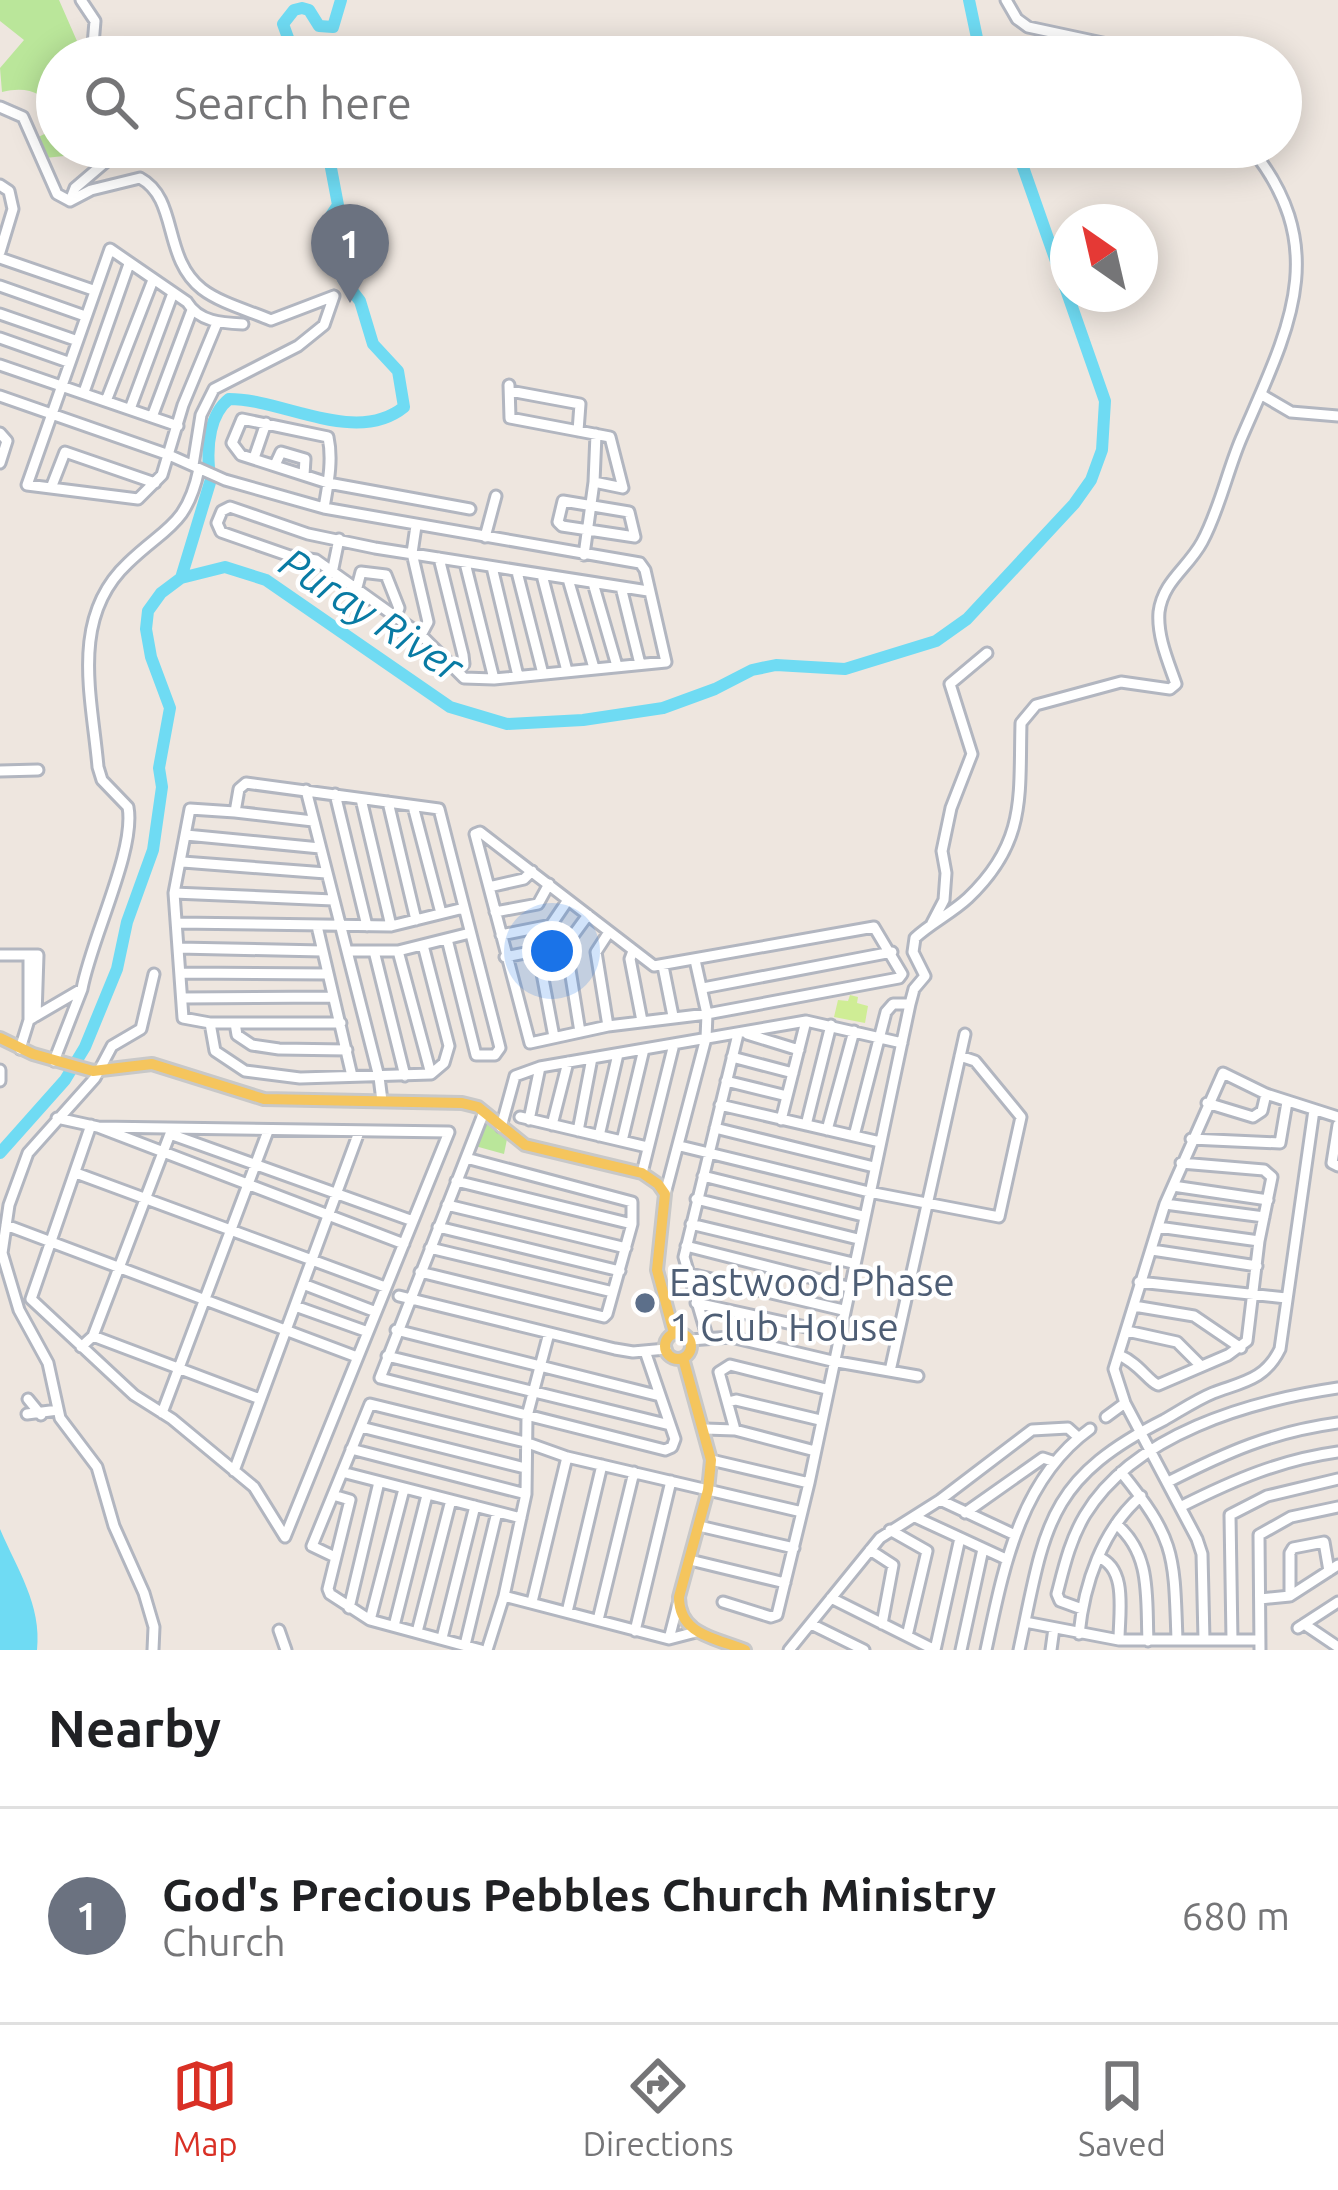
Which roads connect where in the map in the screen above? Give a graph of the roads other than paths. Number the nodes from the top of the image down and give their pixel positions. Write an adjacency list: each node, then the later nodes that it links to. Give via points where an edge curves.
1 (82, 0): 3 (street)
2 (1006, 0): 4 (street, via 1021,23)
3 (94, 36)
4 (1061, 36)
5 (0, 107): 6 (street, via 23,117)
6 (36, 151)
7 (44, 168): 11 (street)
8 (98, 168): 11 (street)
9 (1265, 168): 29 (street, via 1284,196 1298,255 1289,317)
10 (0, 184): 12 (street, via 14,209)
11 (70, 201): 44 (street, via 140,178 154,187 171,244 207,293 271,320 334,296 324,325 298,346 210,393 197,429)
12 (0, 255): 16 (street)
13 (130, 264): 14 (street); 16 (street, via 110,249); 28 (street)
14 (153, 280): 17 (street); 31 (street)
15 (0, 286): 20 (street)
16 (93, 290): 20 (street)
17 (173, 293): 18 (street); 32 (street)
18 (192, 310): 21 (street); 35 (street)
19 (0, 314): 24 (street)
20 (85, 316): 24 (street)
21 (217, 323): 22 (street); 37 (street)
22 (243, 324)
23 (0, 338): 25 (street)
24 (75, 340): 25 (street)
25 (68, 362): 27 (street)
26 (0, 364): 27 (street)
27 (60, 385): 28 (street); 33 (street)
28 (84, 392): 31 (street)
29 (1262, 395): 34 (street, via 1291,412); 112 (street, via 1199,547 1162,596 1159,626 1176,684 1107,684 1027,712 1010,841 985,880)
30 (0, 396): 33 (street)
31 (106, 400): 32 (street)
32 (130, 409): 35 (street)
33 (51, 413): 41 (street); 48 (street, via 25,482)
34 (1338, 416)
35 (152, 417): 37 (street)
36 (266, 424): 42 (street); 42 (street, via 242,418 235,431 236,452); 47 (street, via 328,437)
37 (178, 426): 41 (street)
38 (578, 431): 38 (street, via 510,418 510,388 580,404); 40 (street)
39 (0, 433): 43 (street, via 7,441)
40 (596, 434): 45 (street); 45 (street, via 610,437 623,488)
41 (169, 455): 44 (street); 46 (street)
42 (254, 458): 47 (street, via 275,465 284,451 301,456 304,475)
43 (0, 463)
44 (196, 467): 51 (street); 135 (street, via 194,492 177,523 115,578 87,646 99,774 130,815)
45 (594, 482): 50 (street)
46 (155, 483): 48 (street, via 134,500); 48 (street, via 65,452)
47 (328, 483): 51 (street); 52 (street)
48 (51, 488)
49 (496, 496): 55 (street)
50 (591, 506): 54 (street); 54 (street, via 562,501 558,522); 54 (street, via 629,512 635,537)
51 (324, 508): 53 (street)
52 (470, 509)
53 (416, 526): 55 (street); 58 (street)
54 (587, 530): 59 (street)
55 (485, 537): 59 (street)
56 (339, 539): 57 (street); 65 (street); 65 (street, via 230,507 217,523 221,532 316,560)
57 (375, 548): 58 (street); 63 (street)
58 (412, 553): 60 (street); 73 (street, via 428,622)
59 (584, 555): 71 (street, via 640,563)
60 (439, 558): 61 (street); 78 (street, via 463,655)
61 (465, 562): 62 (street); 82 (street)
62 (492, 568): 64 (street); 81 (street)
63 (372, 571): 70 (street, via 361,572); 72 (street, via 389,578)
64 (518, 572): 66 (street); 80 (street)
65 (332, 573): 70 (street)
66 (542, 574): 67 (street); 79 (street)
67 (568, 578): 68 (street); 77 (street)
68 (593, 583): 69 (street); 76 (street)
69 (621, 587): 71 (street); 75 (street)
70 (356, 591): 72 (street)
71 (648, 591): 75 (street, via 666,662)
72 (395, 618): 73 (street)
73 (421, 635): 78 (street)
74 (987, 653): 112 (street, via 950,684 972,754 954,796 942,851 944,900)
75 (640, 664): 76 (street)
76 (617, 666): 77 (street)
77 (594, 668): 79 (street)
78 (457, 671): 82 (street)
79 (567, 671): 80 (street)
80 (543, 674): 81 (street)
81 (518, 676): 82 (street)
82 (494, 679)
83 (38, 770): 84 (street)
84 (0, 771)
85 (306, 790): 86 (street); 90 (street, via 246,783); 91 (street)
86 (335, 794): 87 (street); 110 (street)
87 (361, 799): 88 (street); 111 (street)
88 (388, 802): 89 (street); 106 (street)
89 (413, 806): 102 (street, via 439,809); 104 (street)
90 (235, 812): 91 (street); 92 (street, via 190,809)
91 (314, 821): 93 (street)
92 (186, 835): 93 (street); 94 (street)
93 (320, 848): 96 (street)
94 (183, 862): 96 (street); 99 (street)
95 (532, 871): 97 (street); 98 (street); 98 (street, via 478,832)
96 (326, 873): 100 (street)
97 (549, 884): 101 (street); 103 (street, via 538,904)
98 (489, 886): 103 (street)
99 (174, 893): 100 (street); 107 (street)
100 (333, 900): 109 (street)
101 (568, 900): 105 (street); 115 (street, via 551,925)
102 (464, 908): 104 (street); 114 (street)
103 (495, 912): 115 (street)
104 (441, 914): 106 (street)
105 (588, 915): 113 (street); 118 (street)
106 (416, 920): 111 (street)
107 (177, 923): 108 (street); 119 (street)
108 (317, 926): 109 (street); 120 (street)
109 (341, 926): 110 (street); 124 (street)
110 (367, 926): 111 (street)
111 (391, 926)
112 (931, 926): 138 (street, via 912,944 925,976)
113 (609, 932): 123 (street); 148 (street, via 596,952)
114 (470, 933): 116 (street); 116 (street, via 500,1048 489,1057 476,1054)
115 (501, 935): 128 (street)
116 (447, 938): 117 (street)
117 (423, 945): 122 (street); 173 (street, via 448,1046)
118 (566, 945): 125 (street); 150 (street)
119 (178, 948): 120 (street); 131 (street)
120 (322, 951): 133 (street)
121 (374, 951): 122 (street); 124 (street); 175 (street)
122 (398, 951): 173 (street)
123 (633, 951): 130 (street); 142 (street)
124 (348, 952): 176 (street)
125 (538, 952): 128 (street); 153 (street)
126 (892, 952): 129 (street, via 874,927); 134 (street); 139 (street, via 899,978)
127 (0, 955): 141 (street, via 28,955)
128 (505, 957): 153 (street, via 527,1040)
129 (695, 960): 130 (street); 134 (street)
130 (663, 966): 140 (street)
131 (180, 973): 133 (street); 137 (street)
132 (154, 974): 171 (street, via 141,1029 112,1046)
133 (328, 974): 136 (street)
134 (703, 988): 139 (street)
135 (82, 989): 141 (street); 167 (street)
136 (333, 997): 137 (street); 146 (street)
137 (182, 998): 144 (street, via 183,1018)
138 (910, 1004): 154 (street, via 888,1007); 157 (street)
139 (706, 1013): 140 (street); 156 (street)
140 (673, 1016): 142 (street)
141 (33, 1018): 159 (street)
142 (642, 1021): 148 (street)
143 (806, 1021): 147 (street); 151 (street); 162 (street)
144 (210, 1023): 145 (street); 174 (street, via 215,1051 245,1070)
145 (235, 1023): 146 (street); 161 (street, via 237,1036 251,1045)
146 (340, 1023): 161 (street)
147 (831, 1025): 149 (street); 191 (street)
148 (608, 1026): 150 (street)
149 (854, 1031): 154 (street); 195 (street)
150 (580, 1032): 153 (street)
151 (740, 1033): 156 (street); 162 (street); 166 (street)
152 (964, 1034): 164 (street)
153 (554, 1037)
154 (879, 1037): 157 (street); 201 (street)
155 (0, 1038): 159 (main road)
156 (706, 1038): 158 (street); 205 (street)
157 (902, 1043): 204 (street)
158 (674, 1044): 160 (street); 206 (street)
159 (20, 1049): 167 (main road)
160 (644, 1049): 163 (street); 203 (street)
161 (347, 1050): 174 (street)
162 (799, 1050): 172 (street)
163 (618, 1054): 165 (street); 200 (street)
164 (960, 1056): 226 (street); 226 (street, via 976,1061 1023,1111 1022,1126 1001,1216)
165 (592, 1058): 168 (street); 197 (street)
166 (732, 1058): 172 (street); 178 (street)
167 (56, 1062): 171 (main road)
168 (568, 1062): 169 (street); 190 (street)
169 (541, 1067): 190 (street, via 525,1118); 193 (street, via 517,1075)
170 (0, 1070): 177 (street)
171 (96, 1071): 181 (main road, via 152,1064 246,1096); 187 (street)
172 (793, 1073): 180 (street)
173 (430, 1074): 175 (street)
174 (352, 1076): 176 (street)
175 (405, 1076): 176 (street)
176 (379, 1077): 181 (street)
177 (0, 1081)
178 (726, 1081): 180 (street); 184 (street)
179 (1266, 1094): 182 (street); 183 (street, via 1253,1117); 183 (street, via 1223,1073)
180 (787, 1096): 188 (street)
181 (382, 1101): 186 (main road, via 447,1101)
182 (1287, 1102): 185 (street); 202 (street, via 1280,1143)
183 (1208, 1103): 202 (street)
184 (720, 1105): 188 (street); 194 (street)
185 (1314, 1110): 189 (street); 264 (street)
186 (484, 1112): 193 (main road); 209 (street)
187 (57, 1118): 192 (street); 229 (street, via 28,1153)
188 (782, 1120): 191 (street)
189 (1338, 1121): 212 (street)
190 (552, 1125): 197 (street)
191 (806, 1125): 195 (street)
192 (94, 1126): 198 (street); 208 (street); 214 (street)
193 (501, 1127): 215 (main road, via 531,1148)
194 (715, 1128): 207 (street); 213 (street)
195 (827, 1130): 201 (street)
196 (268, 1131): 198 (street); 199 (street); 211 (street)
197 (578, 1131): 200 (street)
198 (171, 1132): 208 (street); 211 (street)
199 (358, 1132): 221 (street); 234 (street, via 449,1132)
200 (599, 1136): 203 (street)
201 (854, 1136): 204 (street)
202 (1191, 1139): 210 (street)
203 (622, 1141): 206 (street)
204 (880, 1142): 213 (street)
205 (680, 1146): 207 (street); 222 (street)
206 (647, 1147): 215 (street)
207 (708, 1152): 216 (street); 220 (street)
208 (163, 1154): 219 (street); 224 (street)
209 (466, 1158): 217 (street); 235 (street, via 628,1199)
210 (1181, 1163): 218 (street); 225 (street, via 1264,1170 1273,1177)
211 (255, 1165): 219 (street); 221 (street)
212 (1338, 1166)
213 (874, 1167): 220 (street)
214 (76, 1173): 224 (street); 243 (street)
215 (642, 1173): 222 (main road)
216 (703, 1176): 223 (street); 232 (street)
217 (456, 1181): 228 (street); 235 (street)
218 (1173, 1186): 225 (street); 227 (street)
219 (247, 1187): 231 (street); 240 (street)
220 (869, 1192): 226 (street); 232 (street)
221 (336, 1193): 231 (street); 234 (street)
222 (664, 1194): 277 (main road, via 657,1270)
223 (696, 1199): 236 (street); 241 (street)
224 (147, 1200): 240 (street); 252 (street)
225 (1268, 1200): 233 (street)
226 (927, 1204): 294 (street)
227 (1166, 1204): 233 (street); 239 (street)
228 (447, 1205): 238 (street); 247 (street)
229 (9, 1207): 230 (street); 237 (street)
230 (23, 1211)
231 (328, 1216): 244 (street); 249 (street)
232 (863, 1216): 241 (street)
233 (1264, 1217): 242 (street)
234 (413, 1221): 244 (street)
235 (632, 1224): 247 (street)
236 (691, 1224): 245 (street); 250 (street)
237 (6, 1226): 243 (street); 304 (street, via 2,1253 11,1289 48,1363)
238 (438, 1227): 246 (street); 253 (street)
239 (1158, 1227): 242 (street); 248 (street)
240 (231, 1232): 249 (street); 265 (street)
241 (858, 1239): 250 (street)
242 (1259, 1241): 251 (street)
243 (49, 1243): 252 (street); 282 (street, via 31,1299)
244 (404, 1244): 258 (street)
245 (686, 1246): 255 (street); 259 (street)
246 (430, 1248): 254 (street); 260 (street)
247 (626, 1248): 253 (street)
248 (1152, 1250): 251 (street); 256 (street)
249 (311, 1261): 257 (street); 258 (street)
250 (853, 1263): 259 (street)
251 (1257, 1265): 261 (street)
252 (120, 1268): 265 (street); 279 (street)
253 (620, 1271): 260 (street)
254 (420, 1272): 262 (street); 263 (street)
255 (686, 1273): 266 (street); 269 (street)
256 (1139, 1282): 261 (street); 268 (street)
257 (303, 1283): 267 (street); 270 (street)
258 (385, 1287): 270 (street)
259 (848, 1287): 269 (street)
260 (613, 1292): 262 (street, via 604,1317)
261 (1256, 1296): 264 (street); 283 (street)
262 (526, 1297): 271 (street)
263 (404, 1298): 271 (street); 273 (street)
264 (1286, 1298): 317 (street, via 1280,1349 1262,1375)
265 (206, 1299): 272 (street); 293 (street)
266 (696, 1303): 278 (street); 280 (street)
267 (295, 1306): 272 (street); 275 (street)
268 (1134, 1306): 274 (street); 283 (street, via 1194,1316)
269 (843, 1310): 278 (street)
270 (376, 1312): 275 (street)
271 (519, 1326): 276 (street)
272 (286, 1330): 288 (street); 301 (street)
273 (396, 1330): 287 (street); 292 (street)
274 (1127, 1331): 286 (street); 291 (street, via 1178,1342)
275 (368, 1332): 288 (street)
276 (549, 1333): 285 (street); 292 (street)
277 (674, 1334): 281 (main road); 284 (main road)
278 (838, 1334): 290 (street)
279 (93, 1336): 282 (street); 293 (street)
280 (706, 1336): 281 (street); 290 (street)
281 (690, 1340): 289 (main road)
282 (81, 1347): 305 (street)
283 (1241, 1348): 291 (street)
284 (666, 1349): 285 (street); 289 (main road)
285 (646, 1351): 299 (street)
286 (1119, 1355): 291 (street, via 1158,1385); 303 (street, via 1114,1369)
287 (387, 1356): 298 (street); 308 (street, via 381,1379)
288 (357, 1357): 329 (street, via 285,1538 254,1487)
289 (683, 1358): 314 (main road)
290 (832, 1361): 294 (street); 297 (street)
291 (1200, 1365)
292 (538, 1366): 298 (street); 299 (street)
293 (180, 1370): 301 (street); 305 (street)
294 (890, 1371): 295 (street)
295 (918, 1376)
296 (1338, 1388): 322 (street, via 1241,1406)
297 (826, 1389): 302 (street, via 730,1365 719,1372); 310 (street)
298 (533, 1390): 308 (street); 312 (street)
299 (660, 1396): 312 (street)
300 (28, 1399): 307 (street)
301 (260, 1400): 329 (street)
302 (728, 1402): 310 (street); 316 (street)
303 (1125, 1403): 309 (street); 317 (street)
304 (58, 1410): 307 (street); 405 (street, via 98,1467 144,1593)
305 (162, 1413): 329 (street)
306 (27, 1414): 307 (street)
307 (41, 1415)
308 (527, 1416): 312 (street, via 665,1450 675,1439); 319 (street)
309 (1106, 1417)
310 (820, 1420): 321 (street)
311 (1338, 1423): 336 (street, via 1234,1448)
312 (670, 1425)
313 (361, 1427): 319 (street, via 372,1404); 320 (street); 328 (street)
314 (705, 1429): 316 (street); 325 (main road)
315 (1090, 1429): 318 (street)
316 (734, 1430): 321 (street)
317 (1140, 1430): 322 (street); 381 (street, via 1089,1466 1058,1507)
318 (1078, 1437): 326 (street); 345 (street, via 1068,1428 1032,1430)
319 (525, 1442): 324 (street); 328 (street)
320 (351, 1449): 330 (street); 340 (street)
321 (814, 1451): 337 (street)
322 (1150, 1451): 332 (street); 336 (street)
323 (1338, 1452): 347 (street, via 1253,1471)
324 (567, 1457): 327 (street); 373 (street)
325 (711, 1460): 337 (street); 339 (main road)
326 (1055, 1462): 351 (street, via 1043,1458); 357 (street)
327 (602, 1465): 331 (street); 378 (street)
328 (525, 1468): 340 (street)
329 (234, 1471)
330 (342, 1472): 335 (street); 341 (street)
331 (634, 1472): 334 (street); 380 (street)
332 (1121, 1472): 343 (street); 377 (street, via 1070,1544 1057,1594)
333 (1338, 1479): 398 (street, via 1267,1496 1230,1515)
334 (671, 1481): 339 (street); 387 (street)
335 (379, 1482): 338 (street); 376 (street)
336 (1168, 1482): 347 (street)
337 (809, 1483): 350 (street)
338 (404, 1489): 342 (street); 379 (street)
339 (708, 1490): 350 (street); 355 (main road)
340 (526, 1493): 353 (street)
341 (333, 1495): 362 (street, via 350,1500); 362 (street, via 312,1547)
342 (427, 1495): 344 (street); 384 (street)
343 (1141, 1496): 354 (street); 396 (street, via 1170,1549)
344 (451, 1500): 346 (street); 389 (street)
345 (940, 1500): 351 (street); 352 (street)
346 (475, 1506): 349 (street); 393 (street)
347 (1182, 1506): 397 (street, via 1202,1554)
348 (1338, 1507): 371 (street, via 1291,1516 1259,1535)
349 (497, 1512): 353 (street); 401 (street)
350 (802, 1512): 359 (street)
351 (965, 1513): 357 (street)
352 (915, 1517): 356 (street); 358 (street)
353 (521, 1518): 369 (street)
354 (1116, 1524): 363 (street); 400 (street, via 1144,1561)
355 (699, 1526): 359 (street); 365 (main road)
356 (890, 1530): 361 (street); 392 (street, via 927,1551)
357 (1015, 1535): 364 (street)
358 (960, 1538): 360 (street); 411 (street)
359 (794, 1548): 367 (street)
360 (983, 1549): 364 (street); 412 (street)
361 (870, 1550): 370 (street); 383 (street, via 893,1565)
362 (335, 1557): 376 (street, via 328,1592)
363 (1098, 1557): 377 (street); 395 (street, via 1117,1574)
364 (1006, 1559): 413 (street)
365 (689, 1560): 367 (street); 375 (main road)
366 (1334, 1568): 368 (street); 368 (street, via 1324,1542 1293,1548)
367 (785, 1583): 374 (street, via 774,1617)
368 (1290, 1596): 371 (street)
369 (504, 1597): 373 (street); 407 (street)
370 (831, 1598): 382 (street); 383 (street)
371 (1260, 1599): 402 (street)
372 (1338, 1601): 399 (street, via 1301,1626)
373 (532, 1602): 378 (street)
374 (723, 1602)
375 (678, 1604): 390 (main road); 394 (street)
376 (349, 1608): 379 (street)
377 (1082, 1609): 391 (street)
378 (567, 1612): 380 (street)
379 (370, 1620): 384 (street)
380 (598, 1620): 387 (street)
381 (1025, 1622): 385 (street); 414 (street)
382 (812, 1624): 403 (street); 410 (street)
383 (882, 1624): 392 (street)
384 (394, 1626): 389 (street)
385 (1054, 1628): 391 (street); 415 (street)
386 (280, 1630): 406 (street)
387 (635, 1630): 394 (street)
388 (1338, 1631): 399 (street)
389 (417, 1632): 393 (street)
390 (696, 1632): 394 (street); 408 (main road)
391 (1079, 1634): 395 (street)
392 (907, 1636): 411 (street)
393 (442, 1638): 401 (street)
394 (669, 1639)
395 (1119, 1640): 400 (street)
396 (1177, 1640): 397 (street); 400 (street)
397 (1204, 1640): 398 (street)
398 (1232, 1640): 402 (street)
399 (1327, 1640): 404 (street)
400 (1148, 1641)
401 (465, 1645): 407 (street)
402 (1260, 1645)
403 (792, 1647): 409 (street)
404 (1338, 1647)
405 (153, 1650)
406 (286, 1650)
407 (484, 1650)
408 (745, 1650)
409 (808, 1650)
410 (864, 1650)
411 (935, 1650)
412 (961, 1650)
413 (986, 1650)
414 (1019, 1650)
415 (1051, 1650)

